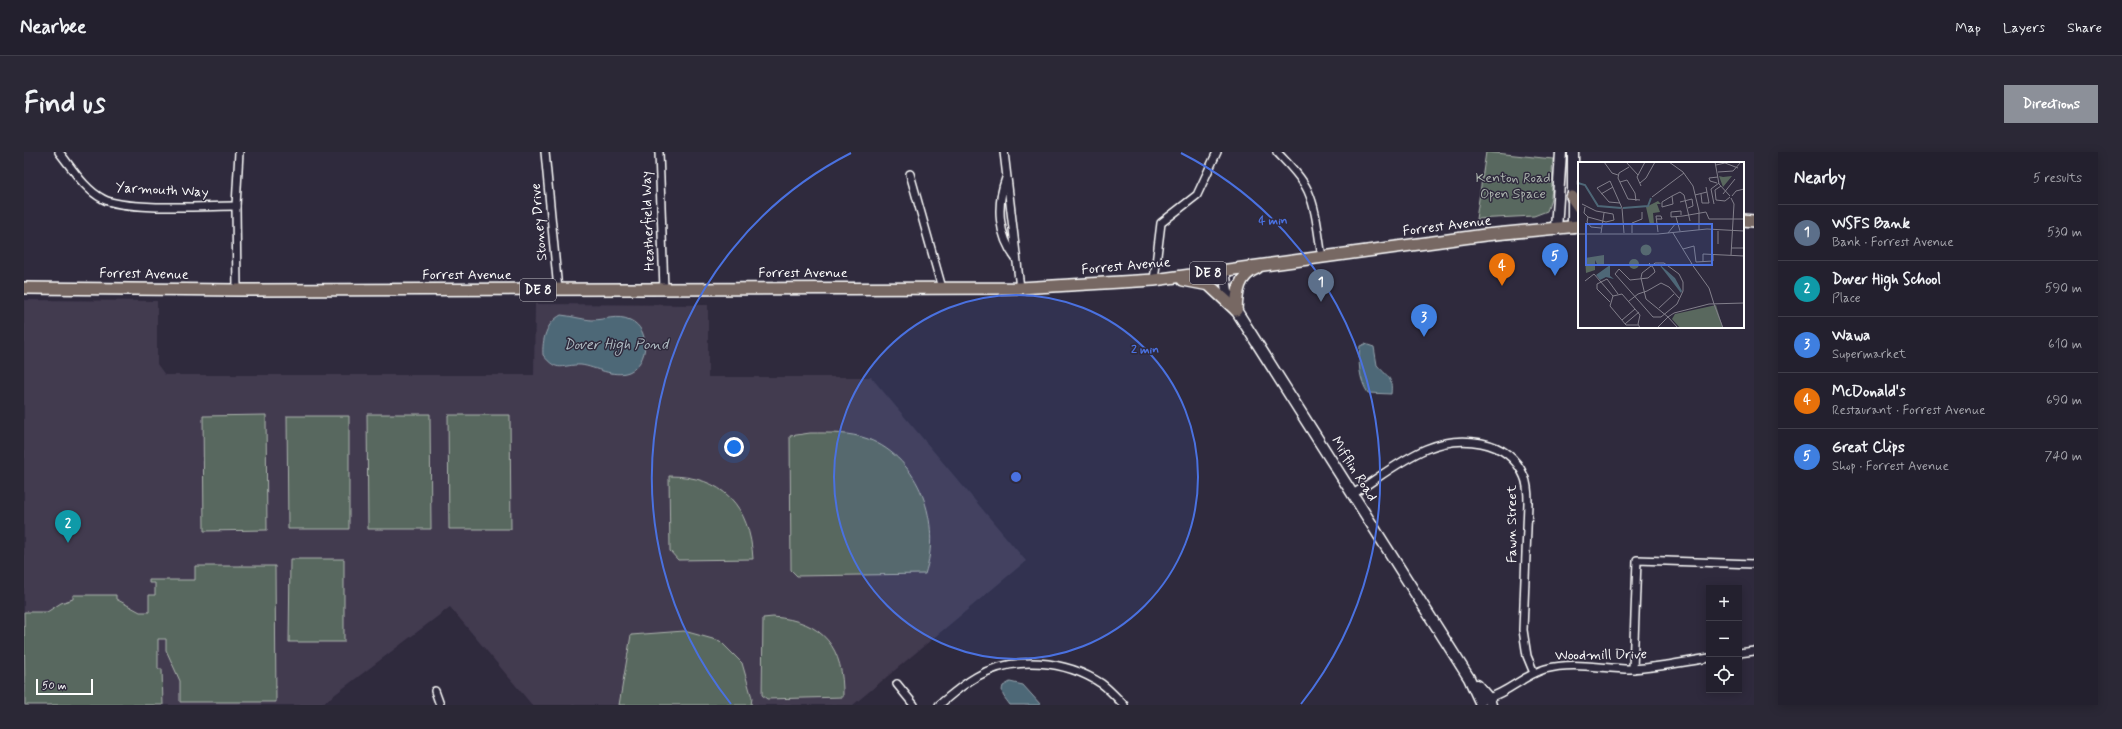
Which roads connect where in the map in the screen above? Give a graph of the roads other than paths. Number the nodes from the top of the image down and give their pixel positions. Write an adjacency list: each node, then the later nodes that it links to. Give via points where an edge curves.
1 (59, 152): 13 (street, Yarmouth Way, via 93,193 113,203)
2 (240, 152): 13 (street)
3 (546, 152): 30 (street, Stoney Drive)
4 (659, 152): 26 (street, Heatherfield Way)
5 (1004, 152): 11 (street)
6 (1217, 152): 24 (street, via 1198,195 1161,224)
7 (1277, 152): 19 (street, via 1296,172 1308,191)
8 (1561, 152): 18 (main road)
9 (1573, 152): 12 (main road)
10 (910, 174): 27 (street)
11 (1006, 177): 20 (street); 20 (street, via 1000,202 1001,226 1005,241)
12 (1572, 197): 14 (highway); 17 (main road)
13 (236, 206): 29 (street)
14 (1578, 206)
15 (1744, 220): 16 (highway)
16 (1754, 221)
17 (1576, 227): 18 (highway, Forrest Avenue / DE 8)
18 (1556, 229): 19 (highway, Forrest Avenue / DE 8, via 1485,235)
19 (1322, 257): 21 (highway, Forrest Avenue / DE 8)
20 (1017, 261): 28 (street)
21 (1262, 265): 22 (highway, Forrest Avenue / DE 8); 31 (highway, via 1248,272 1240,282)
22 (1224, 270): 23 (highway, Forrest Avenue / DE 8); 31 (main road, Mifflin Road, via 1227,291)
23 (1169, 278): 24 (highway, Forrest Avenue / DE 8); 31 (highway, via 1209,285)
24 (1154, 280): 28 (highway, Forrest Avenue / DE 8)
25 (24, 288): 29 (highway, Forrest Avenue / DE 8)
26 (664, 288): 27 (highway, Forrest Avenue / DE 8); 30 (highway, Forrest Avenue / DE 8)
27 (942, 288): 28 (highway, Forrest Avenue / DE 8)
28 (1020, 288)
29 (237, 290): 30 (highway, Forrest Avenue / DE 8)
30 (558, 290)
31 (1236, 310): 32 (main road, Mifflin Road)
32 (1353, 494): 38 (street, Fawn Street, via 1413,456 1440,444 1473,441 1497,447 1510,455 1522,471 1527,488 1523,630 1527,656); 41 (main road, Mifflin Road, via 1469,678)
33 (1754, 564): 37 (street, via 1636,560)
34 (1754, 651): 35 (street)
35 (1742, 653)
36 (1706, 658): 37 (street, Woodmill Drive)
37 (1633, 669): 38 (street, Woodmill Drive, via 1568,665)
38 (1534, 673): 41 (street, Woodmill Drive)
39 (897, 684): 43 (street)
40 (435, 691): 42 (street)
41 (1487, 702)
42 (440, 705)
43 (914, 705)
44 (939, 705): 45 (street, via 965,684 986,672 1009,665 1034,663 1062,666 1090,677 1110,690)
45 (1124, 705)

